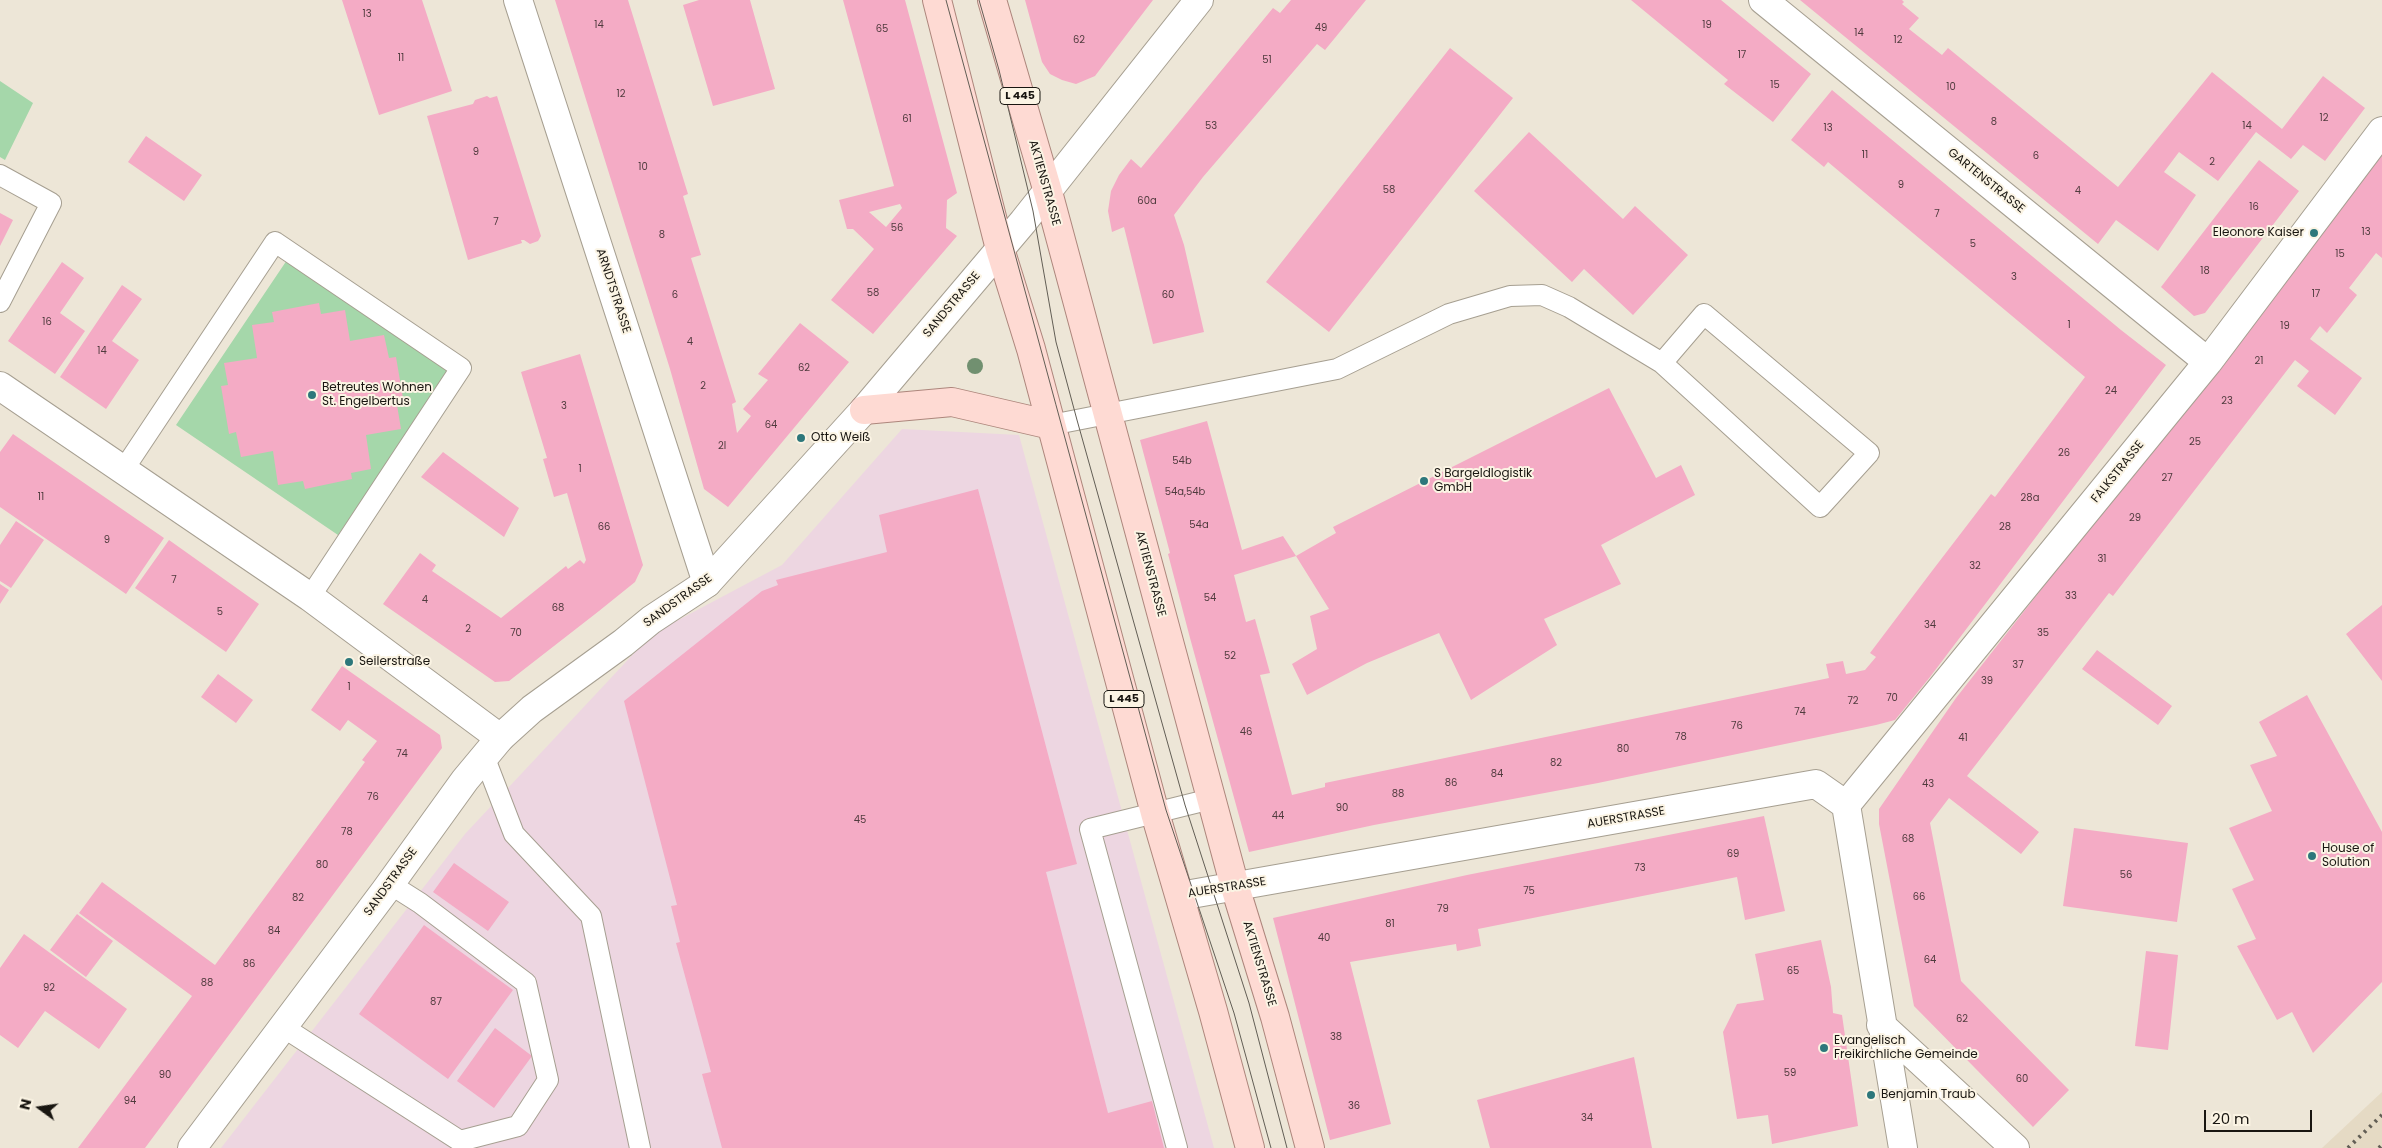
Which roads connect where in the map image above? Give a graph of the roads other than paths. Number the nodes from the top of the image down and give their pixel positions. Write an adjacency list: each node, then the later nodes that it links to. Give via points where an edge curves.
1 (518, 0): 18 (street, ARNDTSTRASSE)
2 (936, 0): 9 (main road, L 445)
3 (992, 0): 8 (main road, AKTIENSTRASSE / L 445)
4 (1199, 0): 8 (street, SANDSTRASSE)
5 (1763, 0): 11 (street, GARTENSTRASSE)
6 (2382, 131): 11 (street, FALKSTRASSE)
7 (0, 175): 10 (lane, via 51,203)
8 (1048, 192): 9 (street, SANDSTRASSE); 15 (main road, AKTIENSTRASSE / L 445)
9 (1000, 249): 14 (street, SANDSTRASSE); 16 (main road, L 445)
10 (0, 302)
11 (2208, 362): 22 (street, FALKSTRASSE)
12 (1662, 363): 12 (lane, via 1704,314 1868,453 1820,507); 15 (lane, via 1569,307 1542,295 1510,296 1449,314 1337,369)
13 (0, 386): 17 (street)
14 (864, 410): 16 (main road, via 952,402); 18 (street, SANDSTRASSE)
15 (1107, 414): 16 (lane); 21 (main road, AKTIENSTRASSE / L 445)
16 (1051, 425): 23 (main road, L 445)
17 (124, 469): 19 (street); 19 (lane, via 275,242 461,368)
18 (707, 583): 20 (street, SANDSTRASSE, via 651,620 532,709)
19 (310, 597): 20 (street)
20 (492, 747): 24 (street, SANDSTRASSE); 30 (lane, via 514,834 591,916)
21 (1211, 799): 23 (lane); 25 (main road, AKTIENSTRASSE / L 445)
22 (1846, 805): 25 (street, AUERSTRASSE, via 1816,784); 27 (street)
23 (1155, 813): 26 (main road, L 445); 31 (lane, via 1090,828)
24 (390, 884): 28 (street, SANDSTRASSE); 28 (lane, via 526,983 548,1080 518,1126 460,1141)
25 (1235, 887): 26 (street, AUERSTRASSE); 33 (main road, AKTIENSTRASSE / L 445, via 1275,1017)
26 (1180, 896): 32 (main road, L 445)
27 (1881, 1025): 34 (street); 35 (street)
28 (283, 1026): 29 (street, SANDSTRASSE)
29 (192, 1148)
30 (640, 1148)
31 (1177, 1148)
32 (1250, 1148)
33 (1310, 1148)
34 (1903, 1148)
35 (2014, 1148)

